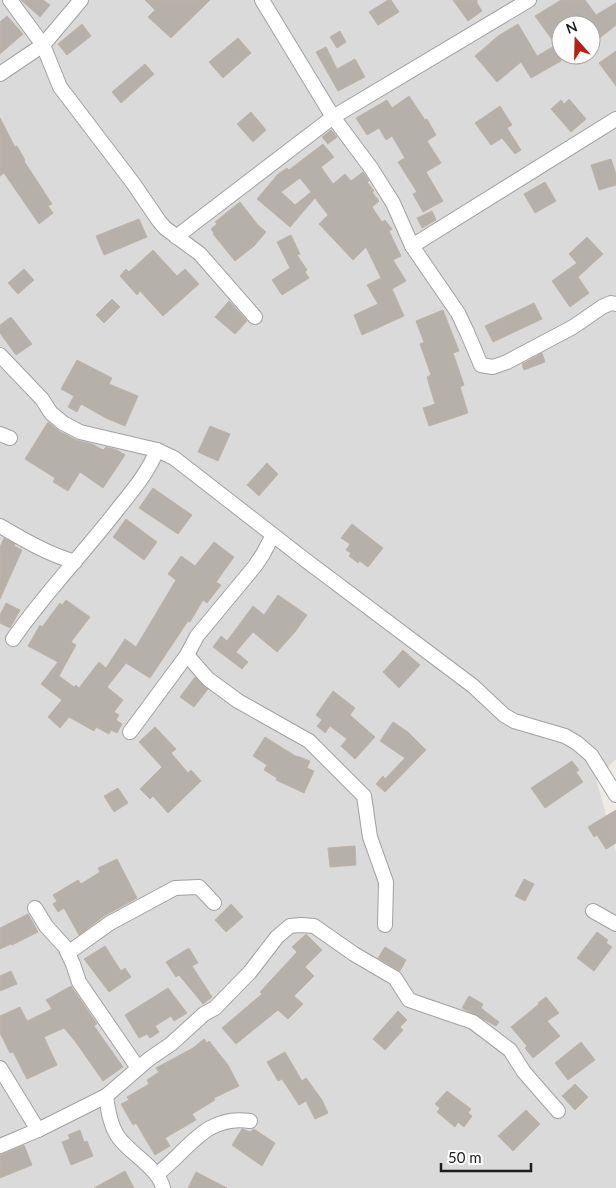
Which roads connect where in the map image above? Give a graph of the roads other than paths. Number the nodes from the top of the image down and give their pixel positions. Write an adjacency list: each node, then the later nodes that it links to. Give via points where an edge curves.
1 (10, 0): 5 (street)
2 (80, 0): 5 (street)
3 (262, 0): 7 (street)
4 (529, 0): 7 (street)
5 (44, 45): 6 (street); 9 (street, via 60,87 159,221)
6 (0, 74)
7 (333, 118): 9 (street); 10 (street, via 393,203)
8 (616, 119): 10 (street)
9 (176, 237): 12 (street, via 200,254)
10 (412, 246): 11 (street, via 458,313 480,365 486,367 507,362 573,327 602,307)
11 (616, 304)
12 (256, 317)
13 (0, 355): 14 (street, via 63,423 80,432)
14 (157, 450): 16 (street, via 174,458); 17 (street, via 136,485)
15 (0, 526): 17 (street)
16 (273, 535): 19 (street, via 255,566 197,636); 21 (street, via 473,686 504,715 577,742 591,756)
17 (75, 562): 18 (street)
18 (13, 639)
19 (187, 655): 20 (street); 26 (street, via 208,679 238,701 309,741 364,796 370,838 386,882)
20 (130, 732)
21 (616, 795)
22 (214, 903): 27 (street, via 198,887 175,888 110,923)
23 (35, 908): 27 (street)
24 (593, 911): 25 (street)
25 (616, 924)
26 (385, 925)
27 (68, 952): 29 (street, via 79,982)
28 (0, 1068): 33 (street)
29 (138, 1068): 30 (street); 31 (street, via 214,1008 290,926 314,926 395,978 409,1000 473,1022 510,1050)
30 (106, 1096): 33 (street); 35 (street, via 111,1122 118,1137)
31 (558, 1112)
32 (250, 1121): 35 (street, via 227,1122 203,1131)
33 (38, 1130): 34 (street)
34 (0, 1146)
35 (157, 1174): 36 (street)
36 (163, 1188)

